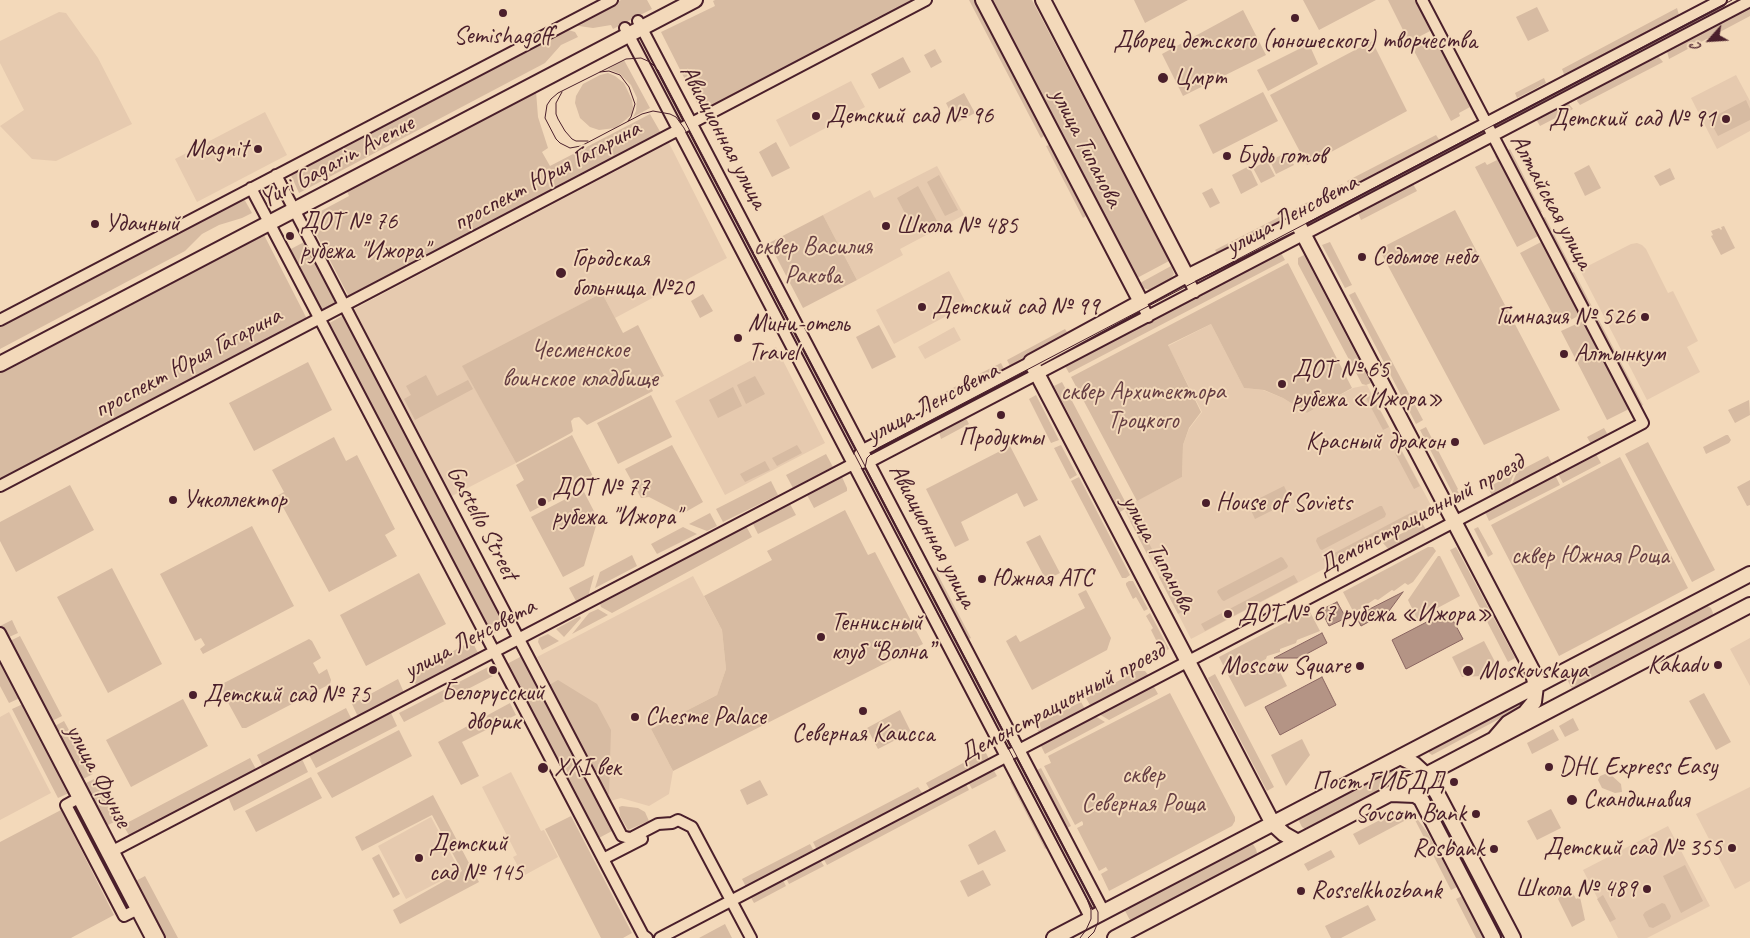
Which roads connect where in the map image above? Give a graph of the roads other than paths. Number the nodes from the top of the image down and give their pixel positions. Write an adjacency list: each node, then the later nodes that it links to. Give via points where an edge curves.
1 (612, 0): 16 (street, Yuri Gagarin Avenue)
2 (678, 0): 10 (main road, Yuri Gagarin Avenue)
3 (695, 0): 10 (main road, Yuri Gagarin Avenue)
4 (926, 0): 13 (street, проспект Юрия Гагарина)
5 (983, 0): 23 (main road, улица Типанова)
6 (1043, 0): 21 (main road, улица Типанова)
7 (1422, 0): 12 (street, Алтайская улица)
8 (1721, 0): 12 (street, улица Ленсовета)
9 (1750, 0): 15 (street, улица Ленсовета)
10 (640, 24): 11 (main road, Yuri Gagarin Avenue); 13 (street, Авиационная улица)
11 (627, 31): 14 (street, Авиационная улица); 18 (main road, Yuri Gagarin Avenue)
12 (1486, 123): 15 (street, Алтайская улица); 20 (street, улица Ленсовета)
13 (692, 124): 14 (street, проспект Юрия Гагарина); 32 (street, Авиационная улица)
14 (679, 130): 24 (street, проспект Юрия Гагарина); 34 (street, Авиационная улица)
15 (1493, 135): 20 (street, улица Ленсовета); 31 (street, Алтайская улица)
16 (276, 175): 17 (street, Yuri Gagarin Avenue); 18 (street)
17 (251, 188): 19 (street); 27 (street, Yuri Gagarin Avenue)
18 (293, 206): 19 (main road, Yuri Gagarin Avenue); 24 (street, Gastello Street)
19 (267, 219): 26 (street, Gastello Street); 28 (main road, Yuri Gagarin Avenue); 29 (main road, Yuri Gagarin Avenue)
20 (1300, 228): 21 (main road, улица Ленсовета); 22 (street, улица Ленсовета); 36 (main road)
21 (1187, 277): 22 (street, улица Типанова); 23 (street, улица Ленсовета)
22 (1195, 292): 25 (street, улица Ленсовета)
23 (1141, 302): 25 (street, улица Типанова); 30 (main road, улица Ленсовета)
24 (344, 306): 26 (street, проспект Юрия Гагарина); 40 (street, Gastello Street)
25 (1148, 316): 30 (street, улица Ленсовета)
26 (319, 318): 35 (street, проспект Юрия Гагарина); 42 (street, Gastello Street)
27 (0, 320)
28 (0, 355)
29 (0, 364)
30 (1034, 368): 32 (street, улица Ленсовета); 33 (street, улица Ленсовета); 43 (main road, улица Типанова)
31 (1643, 423): 36 (street, Демонстрационный проезд)
32 (863, 450): 33 (street, Авиационная улица); 34 (street, улица Ленсовета)
33 (869, 462): 34 (street, улица Ленсовета); 46 (street, Авиационная улица)
34 (853, 464): 40 (street, улица Ленсовета); 47 (street, Авиационная улица)
35 (0, 486)
36 (1454, 522): 43 (street, Демонстрационный проезд); 44 (main road, via 1532,670)
37 (1750, 574): 44 (main road)
38 (1750, 605): 45 (main road)
39 (0, 633): 51 (street, улица Фрунзе)
40 (519, 639): 42 (street, улица Ленсовета); 52 (street, Gastello Street, via 622,836 633,837 658,824)
41 (0, 649): 51 (street, улица Фрунзе)
42 (494, 652): 55 (street, улица Ленсовета); 56 (street, Gastello Street)
43 (1188, 661): 46 (street, Демонстрационный проезд); 53 (main road, улица Типанова)
44 (1536, 686): 45 (main road, via 1530,709 1508,723); 48 (main road)
45 (1495, 738): 49 (main road)
46 (1020, 750): 47 (street, Демонстрационный проезд); 59 (street, Авиационная улица)
47 (1006, 757): 57 (street, Демонстрационный проезд); 60 (street, Авиационная улица)
48 (1400, 757): 49 (main road); 53 (main road)
49 (1426, 775): 50 (main road); 69 (main road)
50 (1390, 794): 54 (main road); 68 (main road, via 1421,799)
51 (81, 797): 55 (street, улица Фрунзе); 58 (street, via 66,804 124,916)
52 (672, 823): 56 (street); 57 (street, via 678,820 692,827)
53 (1273, 824): 54 (main road); 59 (main road)
54 (1298, 842): 67 (main road)
55 (110, 853): 58 (street, улица Фрунзе)
56 (603, 859): 63 (street, Gastello Street)
57 (731, 901): 64 (street, Демонстрационный проезд); 65 (street)
58 (140, 908): 61 (street, улица Фрунзе); 62 (street, улица Фрунзе)
59 (1104, 912): 60 (main road)
60 (1091, 919): 66 (main road)
61 (151, 938)
62 (159, 938)
63 (647, 938)
64 (660, 938)
65 (751, 938)
66 (1054, 938)
67 (1115, 938)
68 (1493, 938)
69 (1513, 938)

